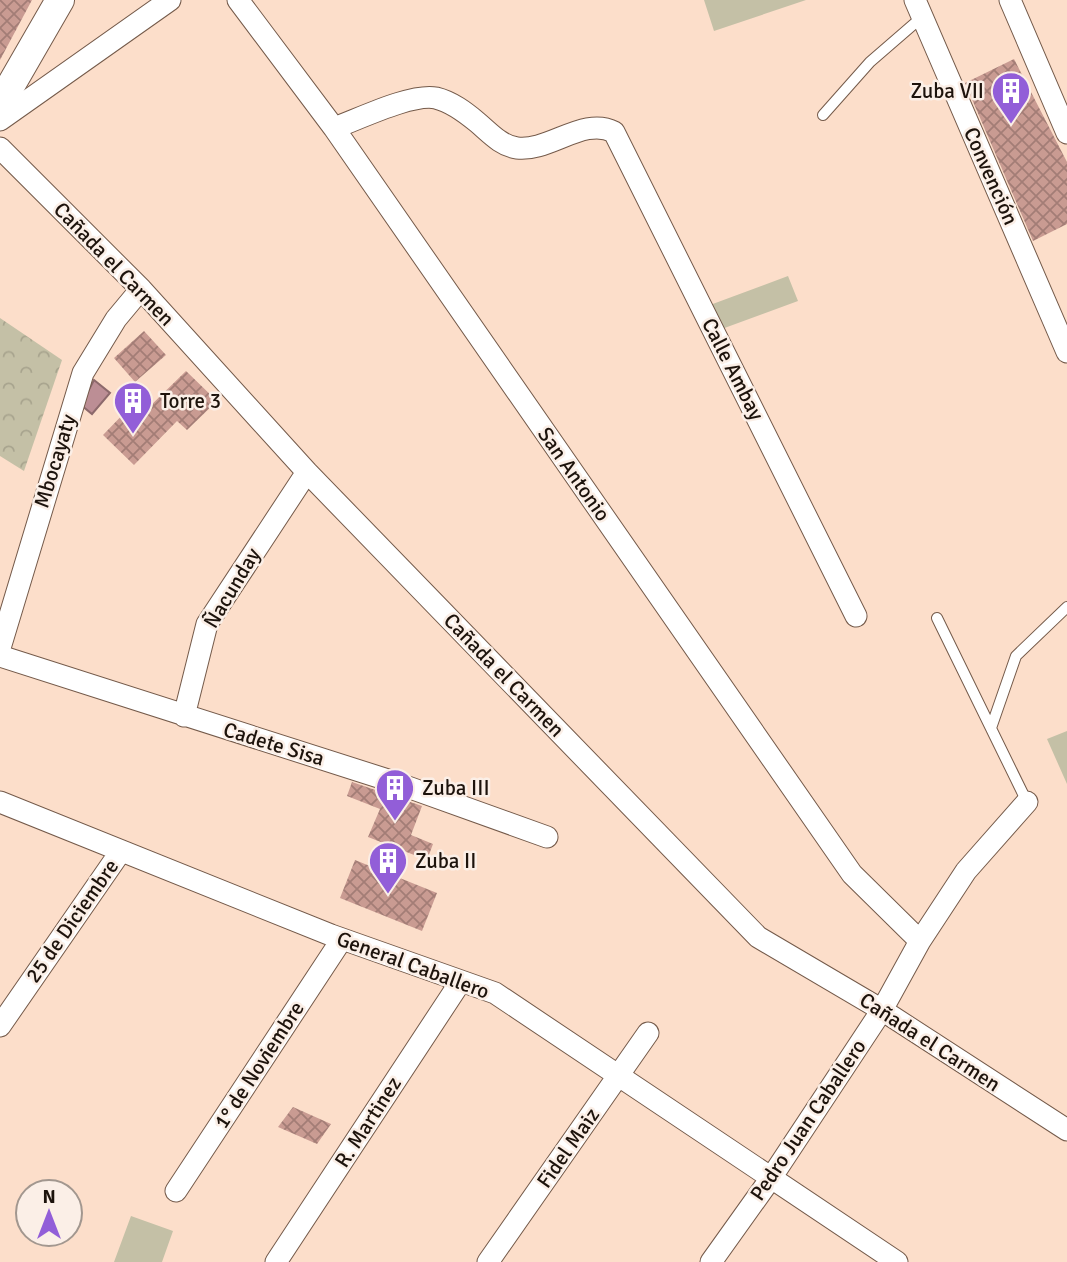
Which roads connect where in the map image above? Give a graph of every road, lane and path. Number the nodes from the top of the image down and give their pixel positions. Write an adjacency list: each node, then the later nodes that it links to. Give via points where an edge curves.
1 (61, 0): 6 (street)
2 (170, 0): 8 (street)
3 (238, 0): 9 (street, San Antonio)
4 (1010, 0): 10 (street)
5 (919, 9): 7 (lane); 13 (street, Convención)
6 (0, 104)
7 (822, 115)
8 (0, 120)
9 (334, 128): 16 (street, Calle Ambay, via 433,97 456,106 497,139 517,148 604,127 614,132); 27 (street, San Antonio, via 852,874)
10 (1067, 133)
11 (0, 148): 12 (street, Cañada el Carmen)
12 (141, 289): 14 (street, Cañada el Carmen); 18 (street, Mbocayaty, via 116,319 83,373)
13 (1067, 352)
14 (307, 472): 20 (street, Ñacunday, via 207,624); 29 (street, Cañada el Carmen, via 758,937)
15 (1067, 607): 21 (lane, via 1016,656)
16 (856, 616)
17 (937, 618): 21 (lane, Pedro Juan Caballero)
18 (0, 648)
19 (0, 656): 20 (street, Cadete Sisa)
20 (184, 716): 24 (street, Cadete Sisa, via 391,781)
21 (991, 728): 23 (lane, Pedro Juan Caballero)
22 (0, 802): 25 (street, General Caballero)
23 (1027, 802): 27 (street, Pedro Juan Caballero, via 966,871)
24 (547, 837)
25 (121, 851): 26 (street, General Caballero); 30 (street, 25 de Diciembre)
26 (342, 939): 28 (street, General Caballero); 35 (street, 1° de Noviembre)
27 (920, 940): 29 (street, Pedro Juan Caballero)
28 (461, 981): 32 (street, General Caballero, via 495,993); 36 (street, R. Martinez)
29 (882, 1010): 33 (street, Cañada el Carmen); 34 (street, Pedro Juan Caballero)
30 (0, 1026)
31 (648, 1033): 32 (street, Fidel Maiz)
32 (619, 1075): 34 (street, General Caballero); 37 (street, Fidel Maiz)
33 (1067, 1130)
34 (771, 1178): 38 (street, Pedro Juan Caballero); 39 (street, General Caballero)
35 (176, 1191)
36 (276, 1262)
37 (488, 1262)
38 (711, 1262)
39 (897, 1262)

